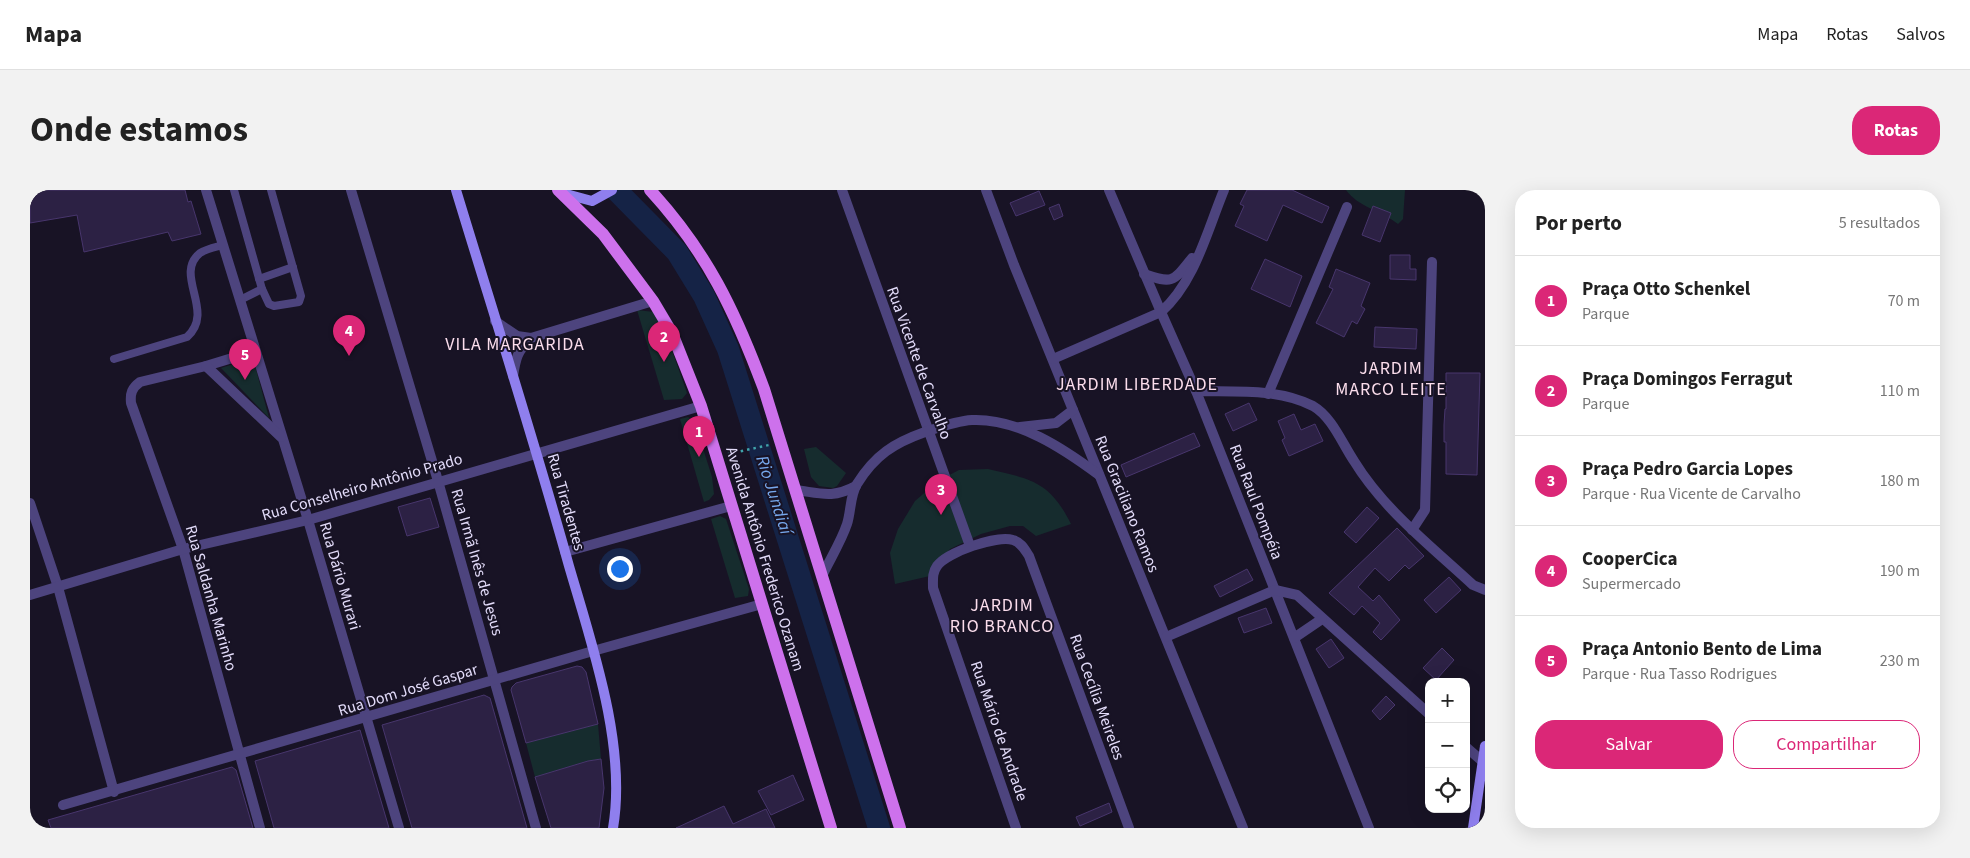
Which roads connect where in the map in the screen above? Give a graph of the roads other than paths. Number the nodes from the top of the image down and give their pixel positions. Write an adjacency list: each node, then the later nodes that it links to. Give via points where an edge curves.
1 (206, 190): 14 (street, Rua Dário Murari)
2 (234, 190): 19 (lane)
3 (271, 190): 17 (lane)
4 (351, 190): 40 (street, Rua Irmã Inês de Jesus)
5 (456, 190): 24 (street, Rua Tiradentes)
6 (612, 190): 12 (street, via 592,201)
7 (650, 190): 42 (main road, via 685,231 724,292 761,381)
8 (842, 190): 36 (street, Rua Vicente de Carvalho)
9 (986, 190): 28 (street, Rua Graciliano Ramos)
10 (1109, 190): 18 (street, Rua Raul Pompéia)
11 (1224, 190): 15 (street)
12 (560, 191): 22 (main road, Avenida Antônio Frederico Ozanam, via 603,234)
13 (1347, 207): 32 (street)
14 (223, 245): 21 (street, Rua Dário Murari); 27 (lane, via 200,254 192,264 190,274 198,318 193,331 187,337)
15 (1201, 248): 18 (street, via 1176,278 1162,280); 23 (street, via 1180,292)
16 (1432, 262): 46 (street, via 1425,510)
17 (293, 267): 19 (lane); 20 (lane, via 301,296 299,302 274,306 269,304)
18 (1144, 274): 23 (street, Rua Raul Pompéia)
19 (259, 279): 20 (lane)
20 (262, 289): 21 (lane)
21 (240, 300): 26 (street, Rua Dário Murari)
22 (653, 301): 25 (street); 33 (main road, Avenida Antônio Frederico Ozanam, via 672,333)
23 (1160, 312): 28 (street); 31 (street, Rua Raul Pompéia)
24 (496, 321): 25 (street, via 517,336); 30 (street, Rua Tiradentes)
25 (531, 338): 30 (street, via 519,350)
26 (255, 351): 29 (street); 37 (street, Rua Dário Murari)
27 (114, 359)
28 (1052, 359): 34 (street, Rua Graciliano Ramos)
29 (206, 366): 37 (street); 48 (street, Rua Saldanha Marinho, via 140,382 130,395)
30 (513, 376): 38 (street, Rua Tiradentes)
31 (1196, 391): 32 (street); 52 (street, Rua Raul Pompéia)
32 (1268, 394): 46 (street, via 1294,398 1315,408 1332,425 1366,482)
33 (701, 406): 38 (street, Rua Conselheiro Antônio Prado); 44 (main road, Avenida Antônio Frederico Ozanam)
34 (1073, 410): 35 (street, via 1056,423); 39 (street, Rua Graciliano Ramos)
35 (1019, 427): 36 (street, via 972,420); 39 (street)
36 (928, 431): 41 (street, via 891,446); 47 (street, Rua Vicente de Carvalho)
37 (282, 438): 45 (street, Rua Dário Murari)
38 (537, 452): 40 (street, Rua Conselheiro Antônio Prado); 49 (street, Rua Tiradentes)
39 (1100, 476): 57 (street, Rua Graciliano Ramos)
40 (438, 481): 45 (street, Rua Conselheiro Antônio Prado); 60 (street, Rua Irmã Inês de Jesus)
41 (856, 486): 42 (street, via 833,495); 50 (street, via 846,525)
42 (795, 490): 50 (main road)
43 (30, 503): 51 (street)
44 (731, 506): 49 (street); 55 (main road, Avenida Antônio Frederico Ozanam)
45 (308, 520): 48 (street, Rua Conselheiro Antônio Prado); 62 (street, Rua Dário Murari)
46 (1412, 530): 53 (street, via 1473,585)
47 (970, 546): 75 (street, Rua Mário de Andrade, via 937,565 933,575 934,588); 76 (street, Rua Cecília Meireles, via 1007,538 1023,546 1030,556)
48 (183, 550): 51 (street, Rua Conselheiro Antônio Prado); 65 (street, Rua Saldanha Marinho)
49 (565, 552): 59 (street, Rua Tiradentes)
50 (822, 576): 74 (main road)
51 (58, 587): 54 (street, Rua Conselheiro Antônio Prado); 67 (street)
52 (1275, 590): 56 (street, via 1297,595); 57 (street); 58 (street, Rua Raul Pompéia)
53 (1485, 590)
54 (30, 595)
55 (762, 604): 59 (street, Rua Dom José Gaspar); 73 (main road, Avenida Antônio Frederico Ozanam)
56 (1322, 619): 58 (street); 61 (street)
57 (1166, 637): 77 (street, Rua Graciliano Ramos)
58 (1294, 638): 78 (street, Rua Raul Pompéia)
59 (593, 651): 60 (street, Rua Dom José Gaspar); 72 (street, Rua Tiradentes, via 614,741 617,803)
60 (495, 680): 62 (street, Rua Dom José Gaspar); 71 (street, Rua Irmã Inês de Jesus)
61 (1425, 710)
62 (367, 718): 65 (street, Rua Dom José Gaspar); 70 (street, Rua Dário Murari)
63 (1485, 746): 66 (street)
64 (1470, 750): 66 (street)
65 (240, 755): 67 (street, Rua Dom José Gaspar); 69 (street, Rua Saldanha Marinho)
66 (1482, 761): 79 (street)
67 (114, 792): 68 (street, Rua Dom José Gaspar)
68 (63, 805)
69 (260, 828)
70 (399, 828)
71 (536, 828)
72 (613, 828)
73 (831, 828)
74 (900, 828)
75 (1016, 828)
76 (1129, 828)
77 (1243, 828)
78 (1369, 828)
79 (1473, 828)

